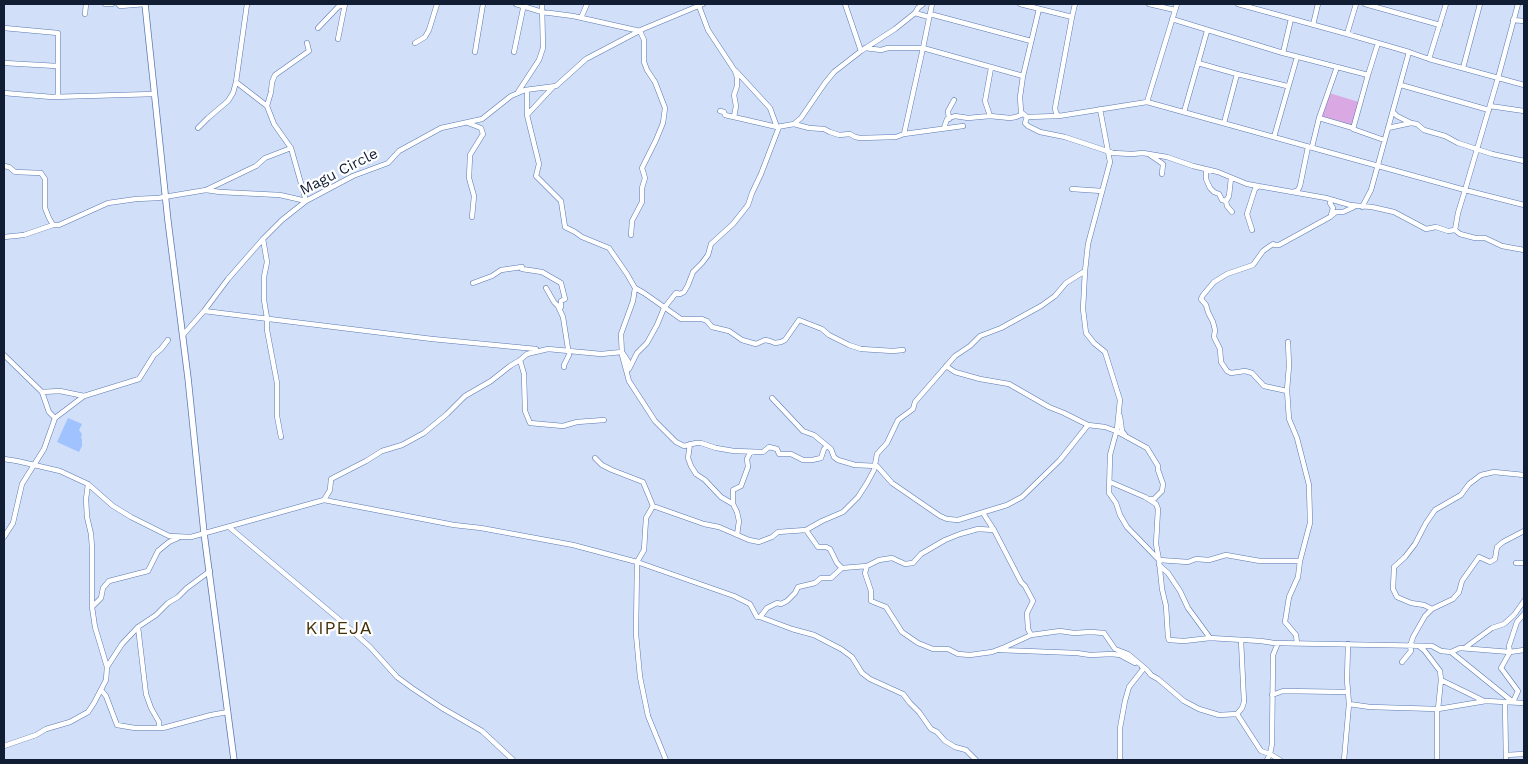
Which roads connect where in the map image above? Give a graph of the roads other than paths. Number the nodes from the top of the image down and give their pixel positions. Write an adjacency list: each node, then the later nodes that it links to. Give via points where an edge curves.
1 (86, 4): 32 (street)
2 (105, 4): 3 (street)
3 (112, 4)
4 (118, 4): 5 (street)
5 (145, 4): 79 (main road)
6 (247, 4): 71 (street)
7 (345, 4): 43 (street); 47 (street)
8 (437, 4): 50 (street, via 429,30)
9 (483, 4): 54 (street)
10 (542, 4): 30 (street)
11 (586, 4): 35 (street)
12 (845, 4): 53 (street)
13 (923, 4): 31 (street)
14 (932, 4): 33 (street)
15 (1020, 4): 28 (street)
16 (1075, 4): 34 (street)
17 (1149, 4): 29 (street)
18 (1176, 4): 29 (street)
19 (1238, 4): 37 (street)
20 (1318, 4): 40 (street)
21 (1356, 4): 46 (street)
22 (1365, 4): 41 (street)
23 (1446, 4): 41 (street)
24 (1480, 4): 65 (street)
25 (1518, 4): 38 (street)
26 (521, 5): 30 (street); 55 (street)
27 (701, 5): 44 (street); 66 (street, via 708,30)
28 (1039, 9): 34 (street); 48 (street)
29 (1175, 10): 36 (street)
30 (542, 12): 35 (street); 78 (street, via 543,48 539,60)
31 (915, 13): 33 (street); 53 (street)
32 (85, 14)
33 (929, 16): 48 (street); 52 (street)
34 (1072, 17): 93 (street, via 1055,108)
35 (582, 18): 44 (street)
36 (1172, 19): 45 (street); 82 (street)
37 (1291, 19): 40 (street); 57 (street)
38 (1513, 20): 39 (street); 70 (street)
39 (1524, 21)
40 (1314, 25): 46 (street)
41 (1440, 25): 59 (street)
42 (4, 28): 62 (street, via 58,33)
43 (318, 28)
44 (640, 31): 75 (street, via 586,59); 141 (street, via 644,40 644,62 665,108 663,123 642,168 645,178 642,202 632,221)
45 (1207, 31): 57 (street); 61 (street)
46 (1347, 34): 51 (street)
47 (338, 39)
48 (1031, 41): 68 (street)
49 (306, 43): 83 (street, via 309,51 275,75)
50 (415, 43)
51 (1378, 43): 56 (street); 69 (street)
52 (923, 48): 53 (street); 64 (street); 107 (street)
53 (863, 50): 100 (street, via 829,78)
54 (475, 52)
55 (514, 52)
56 (1409, 52): 59 (street); 72 (street)
57 (1283, 53): 58 (street)
58 (1297, 57): 63 (street); 74 (street)
59 (1429, 59): 65 (street)
60 (4, 63): 62 (street)
61 (1198, 63): 67 (street); 88 (street)
62 (58, 66): 80 (street)
63 (1337, 67): 69 (street); 95 (street)
64 (991, 68): 68 (street); 91 (street, via 985,101)
65 (1463, 68): 70 (street)
66 (735, 70): 94 (street); 102 (street, via 770,108)
67 (1236, 74): 74 (street); 98 (street)
68 (1023, 76): 92 (street, via 1020,97 1021,112)
69 (1368, 76): 105 (street)
70 (1498, 78): 73 (street); 84 (street)
71 (236, 82): 83 (street); 103 (street, via 228,101)
72 (1401, 85): 84 (street); 89 (street)
73 (1524, 85)
74 (1287, 86): 108 (street)
75 (553, 87): 76 (street, Magu Circle); 90 (street)
76 (527, 90): 78 (street, Magu Circle); 90 (street)
77 (4, 93): 80 (street)
78 (517, 93): 97 (street, Magu Circle, via 482,119)
79 (154, 94): 80 (street); 129 (main road)
80 (58, 96)
81 (954, 100): 96 (street, via 948,111)
82 (1147, 102): 85 (street); 88 (street)
83 (267, 106): 111 (street, via 274,124)
84 (1490, 108): 87 (street); 112 (street)
85 (1100, 109): 93 (street); 113 (street)
86 (720, 111): 94 (street)
87 (1524, 111)
88 (1184, 112): 98 (street)
89 (1393, 112): 99 (street); 106 (street)
90 (527, 115): 148 (street, via 539,164 536,176 561,201 565,227 609,248)
91 (990, 116): 92 (street); 96 (street, via 955,116)
92 (1025, 116): 93 (street); 113 (street, via 1025,123 1040,132)
93 (1059, 116)
94 (734, 117): 102 (street)
95 (1319, 118): 105 (street); 110 (street)
96 (949, 119): 104 (street)
97 (466, 122): 131 (street, Magu Circle, via 441,128 399,151 388,163 353,176); 137 (street, via 481,128 483,134 470,155 469,178 474,196)
98 (1224, 123): 108 (street)
99 (1411, 123): 106 (street); 112 (street)
100 (794, 124): 102 (street); 107 (street, via 860,138)
101 (963, 126): 104 (street)
102 (778, 127): 150 (street, via 748,205 711,244 708,255 693,272 684,292 676,292)
103 (198, 128)
104 (944, 128): 107 (street)
105 (1353, 128): 109 (street)
106 (1388, 128): 109 (street)
107 (904, 134)
108 (1274, 137): 110 (street)
109 (1384, 140): 117 (street)
110 (1310, 147): 117 (street); 122 (street)
111 (291, 148): 124 (street, via 265,158 256,166); 131 (street)
112 (1477, 149): 115 (street); 125 (street)
113 (1108, 151): 114 (street); 126 (street, via 1110,162)
114 (1149, 154): 118 (street); 119 (street, via 1162,164)
115 (1524, 161)
116 (4, 166): 138 (street, via 15,172 41,173 46,208)
117 (1378, 166): 125 (street); 134 (street, via 1371,190)
118 (1206, 169): 120 (street); 132 (street, via 1210,188)
119 (1162, 174)
120 (1231, 178): 121 (street); 132 (street, via 1230,196)
121 (1259, 186): 127 (street); 139 (street, via 1247,214)
122 (1300, 186): 127 (street); 128 (street)
123 (1072, 189): 126 (street)
124 (206, 190): 129 (street); 131 (street, via 280,194)
125 (1464, 190): 133 (street); 140 (street)
126 (1102, 191): 145 (street, via 1088,244)
127 (1293, 192): 128 (street)
128 (1304, 194): 130 (street)
129 (165, 196): 138 (street, via 108,203); 153 (main road)
130 (1331, 200): 134 (street); 136 (street)
131 (306, 201): 143 (street, Magu Circle)
132 (1226, 201): 135 (street)
133 (1524, 206)
134 (1360, 207): 136 (street); 140 (street, via 1394,212 1426,228)
135 (1232, 212)
136 (1331, 216): 166 (street, via 1279,245 1273,244 1253,265 1227,274 1214,282 1203,295 1213,322 1221,362 1227,371 1252,373 1264,386)
137 (472, 217)
138 (53, 225): 142 (street, via 24,235)
139 (1252, 230)
140 (1455, 230): 144 (street)
141 (631, 235)
142 (4, 237)
143 (263, 239): 151 (street, Magu Circle); 152 (street, via 267,262 264,300)
144 (1524, 250)
145 (1085, 271): 162 (street, via 1034,310 980,336); 169 (street, via 1086,333 1105,352 1120,400)
146 (473, 283): 149 (street, via 502,270 522,268 542,272 561,284 564,299)
147 (546, 288): 149 (street)
148 (635, 288): 150 (street); 159 (street, via 620,334)
149 (558, 306): 158 (street)
150 (664, 308): 157 (street, via 681,319 702,319 712,327 756,344 766,340 775,343 785,340 800,320 860,349); 164 (street, via 647,343)
151 (204, 311): 152 (street); 153 (street, Magu Circle)
152 (268, 318): 156 (street, via 432,340); 175 (street)
153 (182, 336): 195 (main road)
154 (168, 340): 167 (street, via 139,379)
155 (1288, 342): 166 (street)
156 (539, 350): 158 (street); 161 (street)
157 (902, 350)
158 (568, 351): 159 (street); 163 (street)
159 (622, 352): 164 (street)
160 (4, 355): 165 (street)
161 (520, 360): 171 (street, via 524,374 524,411 530,423 563,426); 187 (street, via 492,382 465,396 424,433 331,479 330,490)
162 (946, 366): 172 (street, via 955,372 1009,384); 182 (street, via 915,402 913,409 898,420 887,444 877,454)
163 (564, 367)
164 (627, 372): 176 (street, via 629,381 655,421 676,442 684,446)
165 (42, 392): 167 (street, via 60,391); 170 (street, via 49,412)
166 (1287, 392): 199 (street, via 1289,419 1309,485 1310,523)
167 (84, 396): 170 (street)
168 (772, 398): 177 (street, via 803,431)
169 (1120, 412): 173 (street); 174 (street)
170 (55, 418): 181 (street)
171 (604, 420)
172 (1088, 425): 173 (street); 190 (street, via 1060,460 1022,497)
173 (1117, 430): 174 (street); 184 (street, via 1110,455)
174 (1125, 435): 186 (street, via 1147,448 1158,466 1162,491 1154,499)
175 (281, 437)
176 (690, 444): 178 (street); 188 (street, via 688,458 696,474)
177 (827, 446): 178 (street, via 821,458 812,460 780,454 768,447 763,452); 182 (street, via 838,460)
178 (752, 452): 188 (street, via 746,459 748,468 741,486 733,490)
179 (595, 458): 189 (street, via 602,465 643,482)
180 (4, 459): 181 (street)
181 (35, 465): 185 (street, via 60,471); 197 (street, via 22,484 13,523)
182 (874, 466): 190 (street, via 940,516 958,520); 192 (street, via 862,491 842,512)
183 (1524, 475): 209 (street, via 1494,472 1481,475 1461,495 1435,510 1415,544 1394,567 1393,588 1397,597)
184 (1110, 482): 186 (street); 201 (street, via 1109,493 1127,527)
185 (88, 484): 198 (street, via 131,517 169,536); 208 (street, via 86,500 92,548)
186 (1148, 499): 201 (street, via 1158,509 1156,544)
187 (324, 500): 191 (street); 200 (street, via 572,545)
188 (733, 504): 196 (street, via 739,521)
189 (653, 506): 196 (street); 200 (street, via 646,518 644,550)
190 (983, 513): 193 (street)
191 (228, 527): 195 (street); 247 (street, via 370,646 397,676 482,731)
192 (806, 530): 196 (street, via 778,532 758,542); 205 (street, via 818,547 830,549)
193 (994, 530): 204 (street, via 978,529 945,540 921,554 913,563 904,564 892,558); 213 (street, via 1034,601 1027,613)
194 (1524, 531): 209 (street, via 1497,547 1495,559 1490,562 1480,557 1453,599)
195 (204, 533): 198 (street); 206 (main road)
196 (737, 535)
197 (4, 537)
198 (180, 537): 208 (street, via 158,551 148,571 109,581)
199 (1300, 561): 201 (street, via 1260,561 1226,555 1209,560); 217 (street, via 1285,622 1296,636)
200 (637, 562): 211 (street, via 734,596 750,604); 248 (street, via 636,634 640,677 649,722)
201 (1159, 562): 214 (street); 214 (street, via 1169,640)
202 (1516, 563): 203 (street)
203 (1524, 563)
204 (867, 566): 205 (street); 222 (street, via 865,573 871,601 886,606 902,632 918,643 958,654)
205 (842, 568): 211 (street, via 830,578 821,578 798,588 787,601 768,608)
206 (210, 571): 212 (street); 239 (main road)
207 (1524, 601): 221 (street, via 1504,624 1492,628)
208 (92, 607): 227 (street)
209 (1432, 609): 219 (street)
210 (1524, 614): 225 (street, via 1517,622)
211 (760, 617): 249 (street, via 814,635 841,649 870,679 903,694 944,741 966,750)
212 (138, 627): 227 (street); 241 (street, via 146,694)
213 (1031, 635): 222 (street); 228 (street, via 1060,630 1104,633 1115,648)
214 (1210, 638): 215 (street)
215 (1242, 640): 216 (street); 240 (street, via 1244,702)
216 (1278, 643): 217 (street); 232 (street, via 1273,656)
217 (1297, 643): 218 (street)
218 (1348, 644): 219 (street); 231 (street)
219 (1410, 646): 220 (street); 226 (street, via 1411,651)
220 (1418, 646): 224 (street, via 1432,646 1441,652); 229 (street, via 1440,671)
221 (1465, 648): 224 (street); 225 (street)
222 (996, 650): 228 (street, via 1112,654)
223 (1524, 650): 225 (street)
224 (1451, 652): 235 (street)
225 (1510, 652): 235 (street, via 1501,668 1518,691)
226 (1402, 662)
227 (107, 667): 230 (street)
228 (1144, 668): 240 (street, via 1174,694 1198,709); 250 (street, via 1129,687 1125,701 1120,728)
229 (1441, 680): 233 (street); 238 (street)
230 (101, 690): 241 (street, via 117,725); 242 (street, via 88,712 70,722)
231 (1348, 692): 232 (street, via 1283,691); 237 (street)
232 (1272, 696): 243 (street)
233 (1484, 702): 234 (street); 238 (street)
234 (1505, 702): 235 (street); 245 (street)
235 (1513, 702): 236 (street)
236 (1524, 703)
237 (1349, 704): 238 (street); 253 (street)
238 (1437, 709): 254 (street)
239 (228, 712): 241 (street); 246 (main road)
240 (1237, 714): 243 (street, via 1261,751)
241 (159, 728)
242 (4, 746)
243 (1270, 754): 251 (street); 252 (street)
244 (1524, 754): 245 (street)
245 (1506, 758)
246 (234, 760)
247 (513, 760)
248 (666, 760)
249 (976, 760)
250 (1120, 760)
251 (1267, 760)
252 (1280, 760)
253 (1344, 760)
254 (1437, 760)

